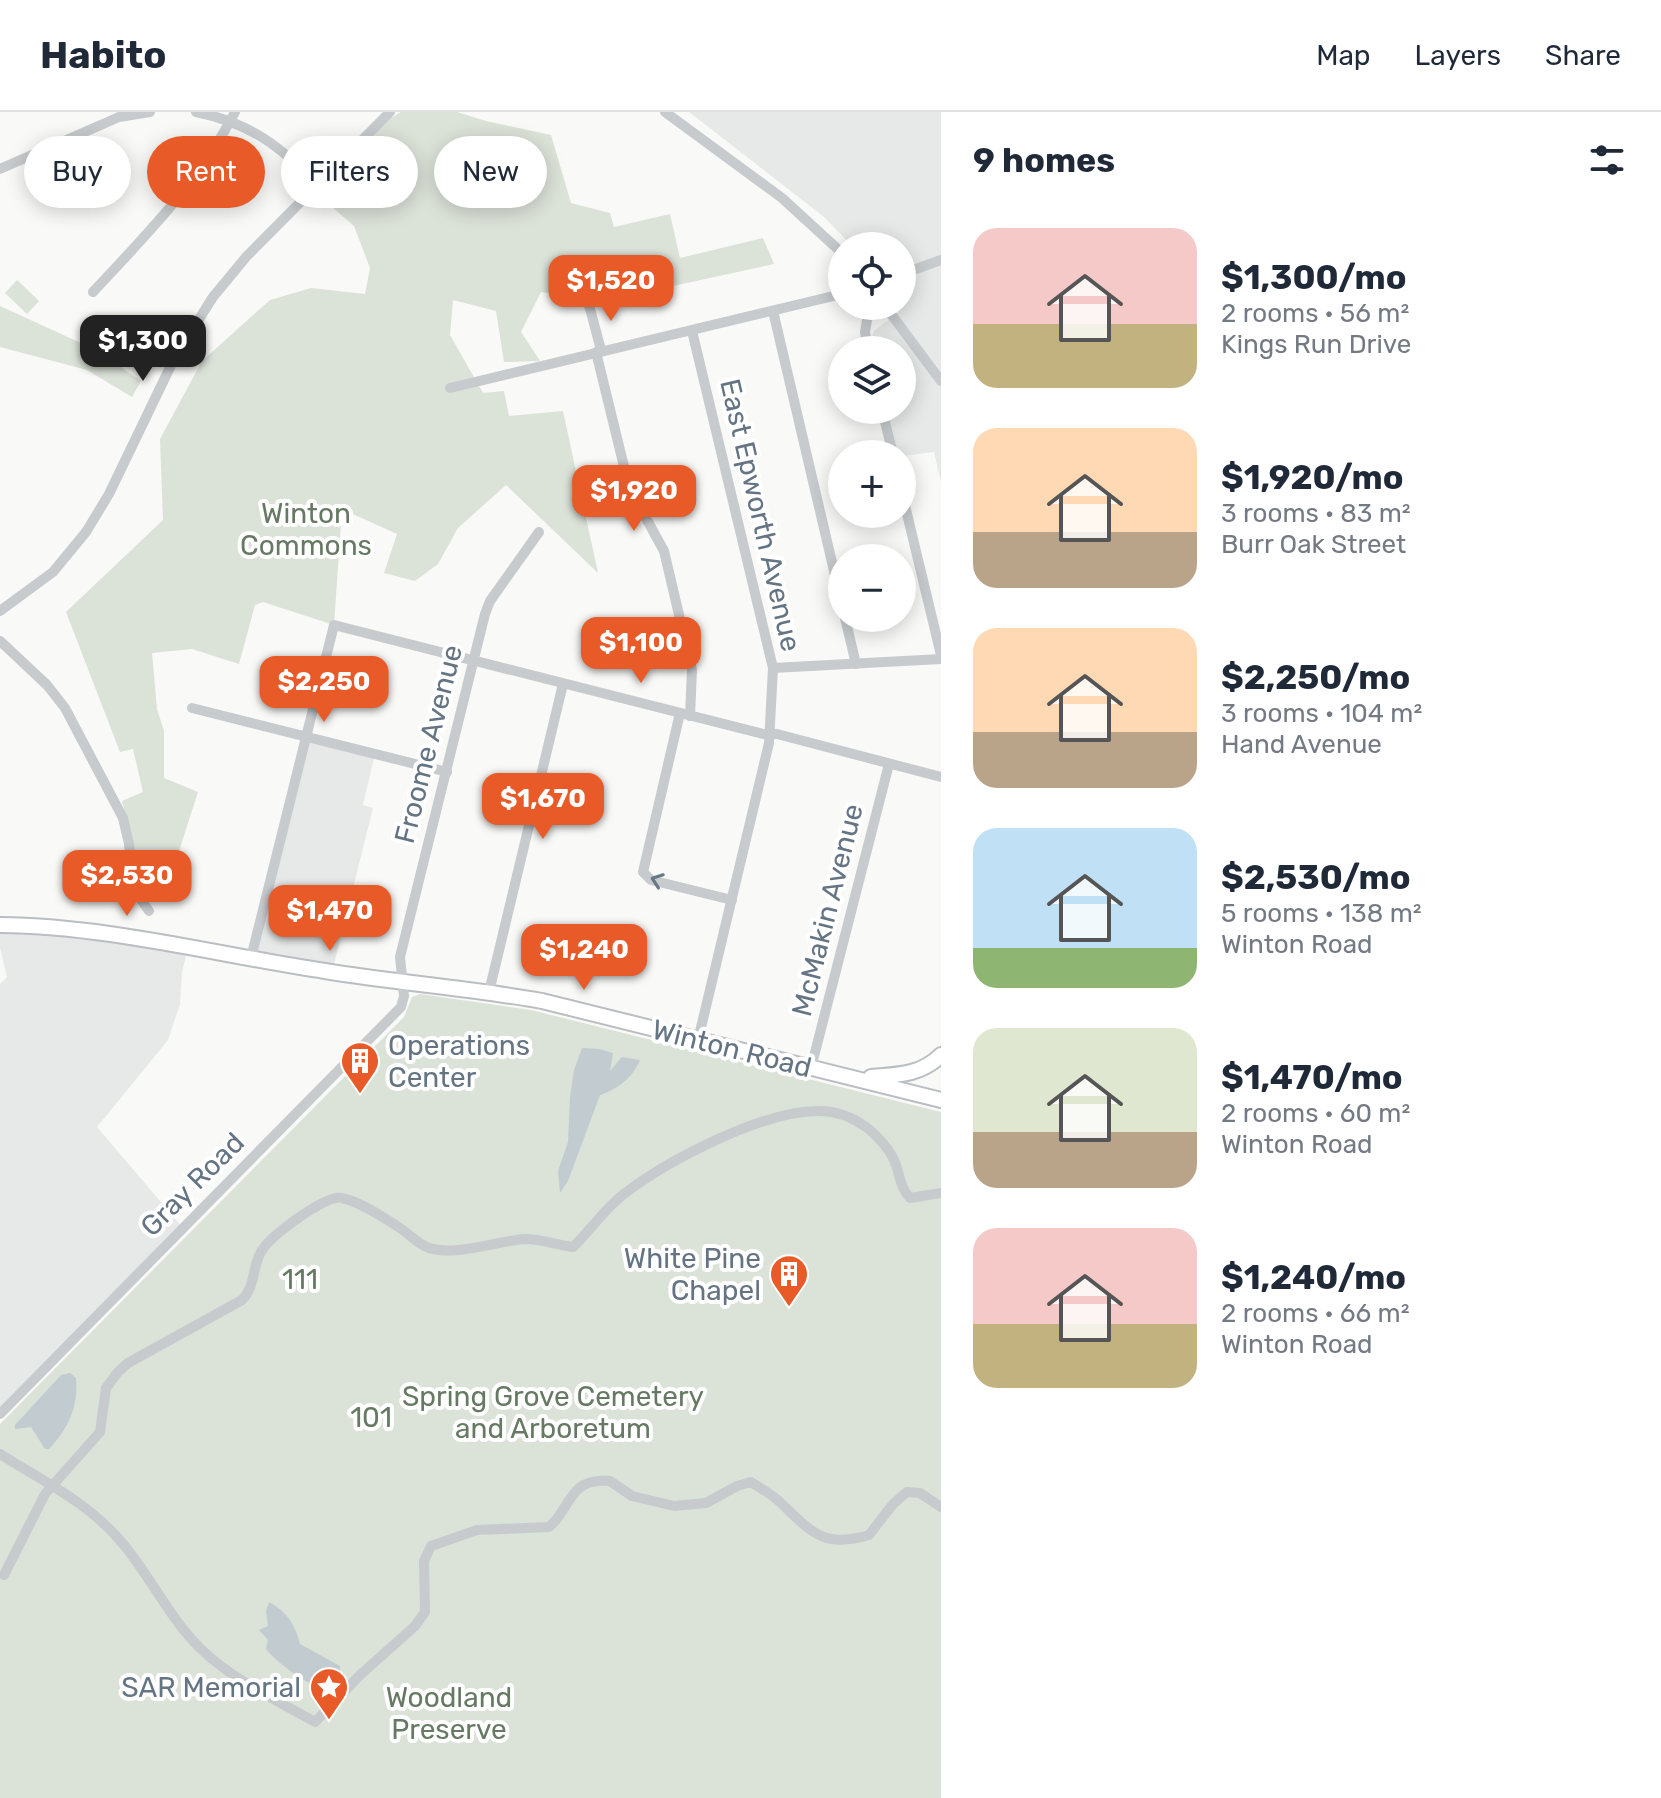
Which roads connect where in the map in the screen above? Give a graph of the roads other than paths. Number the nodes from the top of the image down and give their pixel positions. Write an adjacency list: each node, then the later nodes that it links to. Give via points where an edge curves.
1 (150, 112): 8 (street, via 119,117)
2 (196, 112): 5 (street)
3 (390, 112): 6 (street)
4 (665, 112): 10 (street, via 782,198)
5 (232, 116): 7 (street); 13 (street, via 185,192)
6 (366, 136)
7 (281, 150)
8 (0, 169)
9 (294, 208): 27 (street, via 213,297 175,357 86,532 53,572)
10 (828, 240)
11 (941, 260): 12 (street)
12 (916, 269)
13 (93, 292)
14 (828, 297): 16 (street)
15 (589, 305): 21 (street)
16 (773, 311): 19 (street); 26 (street)
17 (867, 320): 20 (street)
18 (895, 320): 22 (street)
19 (692, 331): 21 (street); 33 (street, East Epworth Avenue)
20 (866, 336)
21 (598, 351): 23 (street); 36 (street, via 629,487 664,551 692,670)
22 (941, 381)
23 (450, 388)
24 (910, 528): 30 (street)
25 (539, 532): 31 (street, Froome Avenue, via 490,601)
26 (828, 545)
27 (0, 611)
28 (848, 632): 32 (street)
29 (0, 641): 43 (street, via 65,708 123,818 132,877)
30 (941, 657): 32 (street)
31 (474, 660): 34 (street); 38 (street, via 334,625); 40 (street, Froome Avenue)
32 (856, 664): 33 (street)
33 (773, 668): 37 (street, East Epworth Avenue)
34 (563, 684): 36 (street); 47 (street)
35 (192, 708): 38 (street)
36 (685, 714): 37 (street); 42 (street, one-way to 36, via 651,880 643,872)
37 (770, 735): 39 (street); 42 (street, East Epworth Avenue)
38 (308, 737): 40 (street); 45 (street)
39 (889, 764): 41 (street); 50 (street, McMakin Avenue)
40 (447, 772): 46 (street, Froome Avenue, via 400,957)
41 (941, 777)
42 (732, 900): 48 (street, East Epworth Avenue)
43 (149, 911)
44 (0, 925): 45 (main road, Winton Road, via 87,931)
45 (251, 958): 46 (main road, Winton Road)
46 (404, 981): 47 (main road, Winton Road); 54 (street, Gray Road, via 401,1007)
47 (489, 992): 48 (main road, Winton Road)
48 (698, 1040): 50 (main road, Winton Road)
49 (941, 1055): 51 (main road, via 910,1074)
50 (811, 1068): 51 (main road, Winton Road)
51 (853, 1078): 52 (main road, Winton Road)
52 (941, 1100)
53 (941, 1193): 56 (street, via 910,1198 895,1160 867,1128 841,1114 819,1111 772,1119 710,1142 624,1194 573,1247 527,1239 431,1249 360,1206 344,1198 331,1199 266,1245 256,1259 251,1290 242,1300 118,1372 102,1400 100,1432)
54 (0, 1414)
55 (0, 1454): 56 (street)
56 (51, 1485): 57 (street, via 122,1543 199,1647 315,1722 425,1612 424,1561 431,1546 477,1530 549,1527 569,1496 591,1483 610,1481 641,1500 674,1506 706,1503 751,1482 807,1529 834,1541 869,1535 907,1492 920,1493); 58 (street)
57 (941, 1507)
58 (4, 1575)

